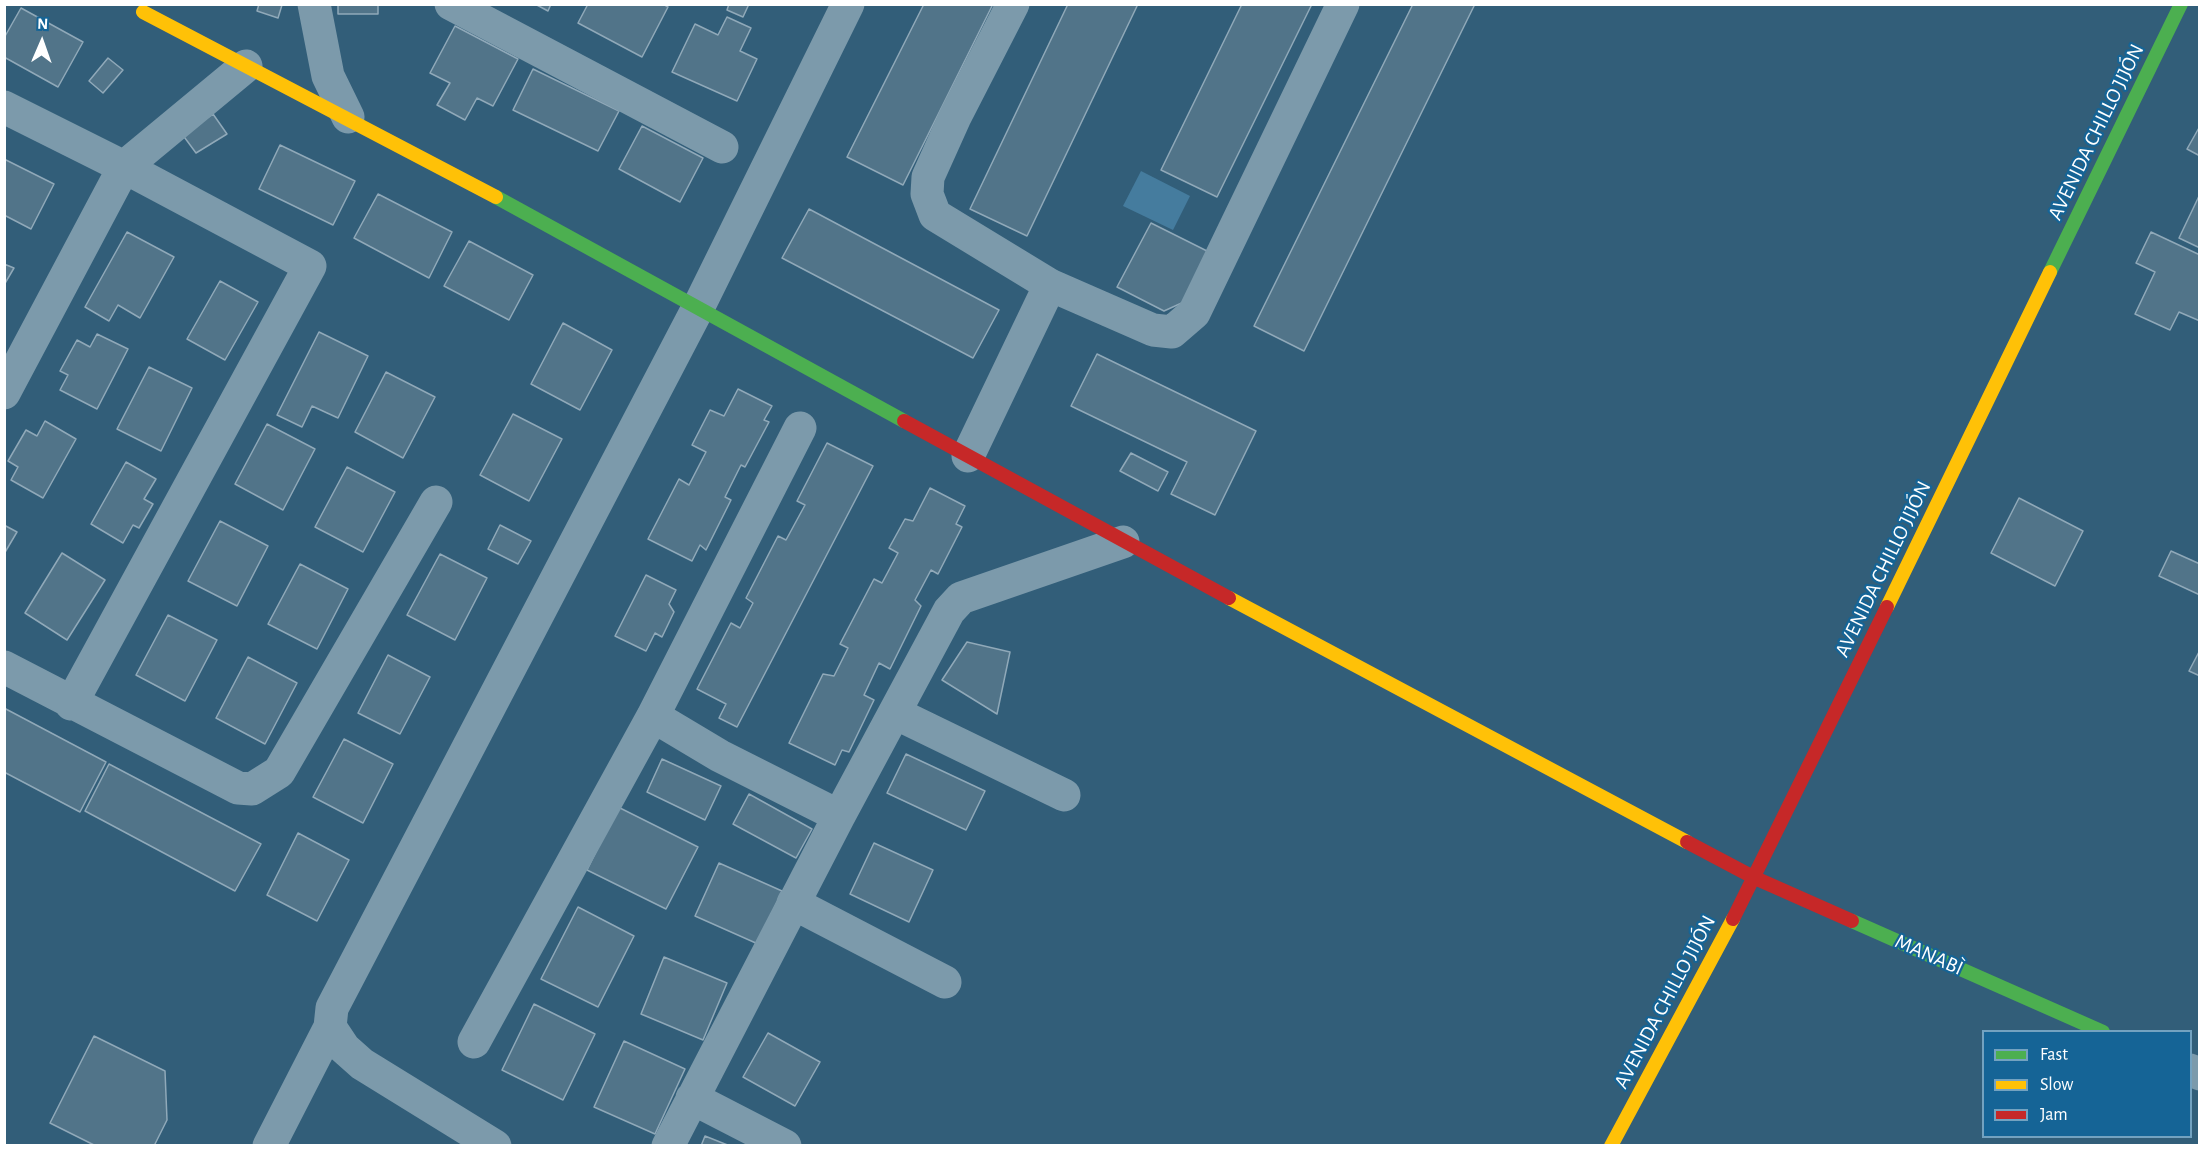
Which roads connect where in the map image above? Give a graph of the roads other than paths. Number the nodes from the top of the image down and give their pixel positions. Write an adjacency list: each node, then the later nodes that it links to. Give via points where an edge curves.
1 (314, 4): 10 (street, via 328,76)
2 (451, 4): 11 (street)
3 (848, 4): 14 (street)
4 (1013, 4): 13 (street, via 940,148 928,177 927,194 934,215)
5 (1343, 4): 13 (street, via 1194,313 1172,332 1153,330)
6 (2181, 4): 26 (street, AVENIDA CHILLO JIJÓN)
7 (143, 12): 8 (street, MANABÌ)
8 (246, 66): 10 (street, MANABÌ); 12 (street)
9 (4, 107): 12 (street)
10 (348, 117): 14 (street, MANABÌ)
11 (722, 147)
12 (124, 167): 15 (street); 21 (street, via 310,266)
13 (1050, 285): 17 (street)
14 (698, 308): 17 (street, MANABÌ); 29 (street, via 333,1008)
15 (5, 390)
16 (800, 428): 23 (street)
17 (968, 456): 19 (street, MANABÌ)
18 (436, 501): 21 (street, via 279,772 265,783 252,789 238,788)
19 (1123, 542): 22 (street, via 961,598 949,611); 26 (street, MANABÌ)
20 (4, 667): 21 (street)
21 (71, 704)
22 (895, 714): 24 (street); 25 (street)
23 (652, 716): 25 (street, via 720,756); 31 (street)
24 (1064, 795)
25 (838, 816): 27 (street)
26 (1755, 878): 30 (street, MANABÌ); 37 (street, AVENIDA CHILLO JIJÓN)
27 (794, 903): 28 (street); 32 (street)
28 (945, 982)
29 (330, 1027): 33 (street); 34 (street, via 344,1048 362,1064)
30 (2098, 1030)
31 (474, 1042)
32 (692, 1098): 35 (street); 36 (street)
33 (269, 1146)
34 (495, 1146)
35 (668, 1146)
36 (785, 1146)
37 (1611, 1146)

